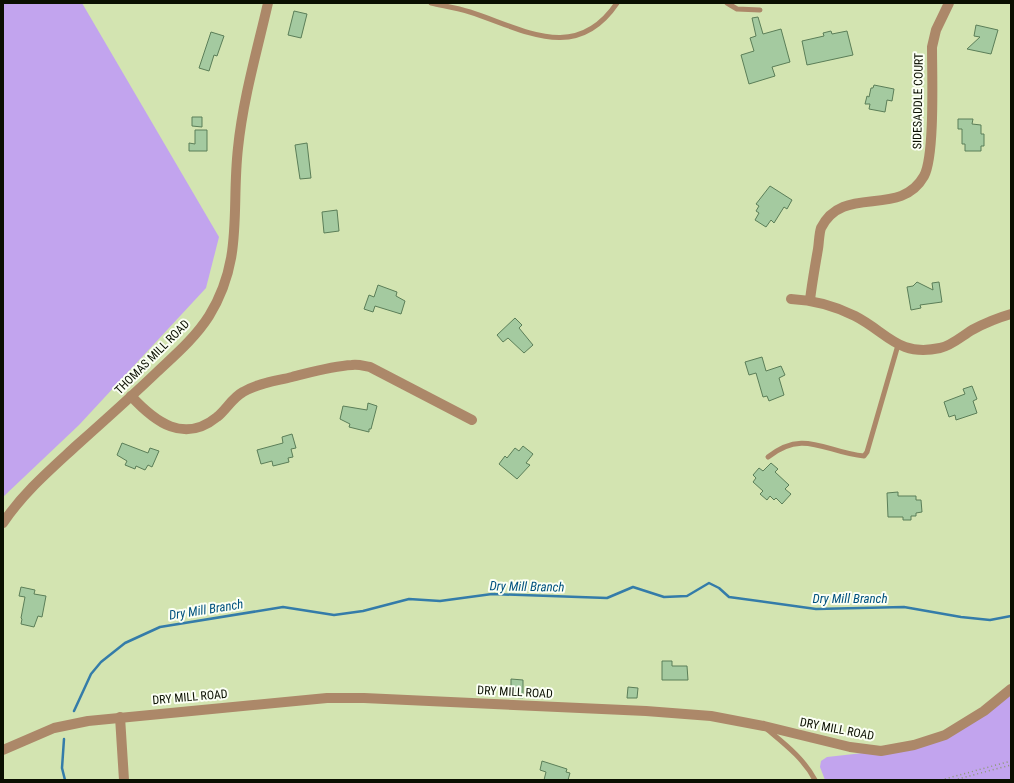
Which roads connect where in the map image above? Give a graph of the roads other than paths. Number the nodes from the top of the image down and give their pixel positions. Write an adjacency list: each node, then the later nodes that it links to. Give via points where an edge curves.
1 (268, 3): 11 (street, THOMAS MILL ROAD, via 241,120 234,244 225,283 196,334)
2 (431, 3): 3 (lane, via 470,12 531,34 561,38 590,30 601,22)
3 (616, 3)
4 (727, 3): 6 (lane, via 737,9)
5 (949, 3): 8 (street, SIDESADDLE COURT, via 936,30 932,47 930,158 924,176 910,192 901,197 856,202 845,205 831,215 821,229)
6 (760, 10)
7 (791, 298): 8 (street)
8 (810, 300): 10 (street, via 855,316)
9 (1011, 314): 10 (street, via 992,320 942,348 924,350 903,348)
10 (898, 345): 13 (lane, via 864,456 801,443 780,448)
11 (131, 396): 12 (street, via 146,412 163,423 178,430 191,430 218,417 230,402 243,392 260,385 354,364 370,367); 14 (street, THOMAS MILL ROAD, via 47,473 13,508)
12 (472, 420)
13 (768, 457)
14 (3, 523)
15 (1011, 689): 17 (street, DRY MILL ROAD, via 984,711 944,735 914,745 881,751 850,748)
16 (120, 717): 17 (street, DRY MILL ROAD, via 327,698 364,698 646,711 711,716); 18 (street, DRY MILL ROAD, via 54,728); 19 (street)
17 (764, 726): 20 (lane, via 792,750)
18 (3, 750)
19 (124, 780)
20 (815, 780)

